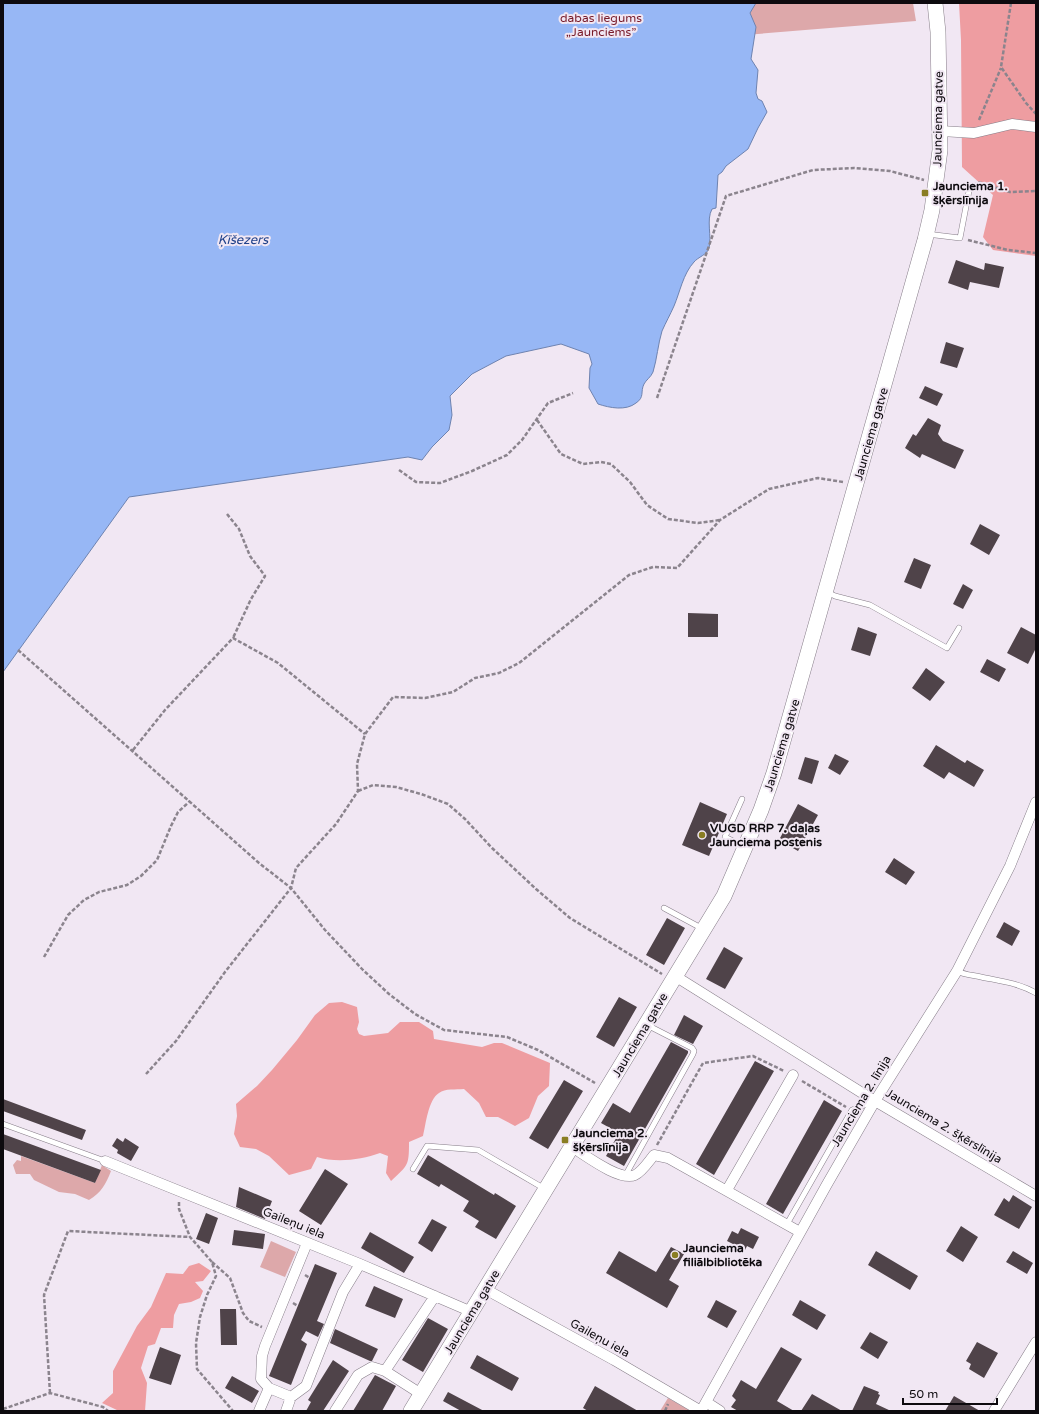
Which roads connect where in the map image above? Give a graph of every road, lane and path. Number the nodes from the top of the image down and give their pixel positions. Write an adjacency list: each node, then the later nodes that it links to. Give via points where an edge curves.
1 (935, 3): 6 (main road, Jaunciema gatve)
2 (1011, 3): 3 (path)
3 (1001, 67): 4 (path); 7 (path)
4 (1036, 114)
5 (1036, 127): 7 (street, via 1012,124)
6 (941, 131): 7 (street); 8 (main road, Jaunciema gatve)
7 (974, 133)
8 (936, 184): 11 (main road, Jaunciema gatve); 15 (path, via 890,171 854,168 813,170 726,196)
9 (969, 191): 10 (path, via 978,182 1010,192); 12 (lane)
10 (1036, 191)
11 (926, 234): 12 (lane); 18 (main road, Jaunciema gatve)
12 (960, 238): 13 (path, via 1008,250)
13 (1036, 253)
14 (573, 393): 16 (path, via 548,403)
15 (658, 398)
16 (537, 420): 17 (path, via 507,455 440,483 416,482); 20 (path, via 561,454 583,464 611,464 630,482 647,504 668,519 698,523)
17 (398, 470)
18 (856, 486): 20 (path, via 818,478 769,488); 21 (main road, Jaunciema gatve)
19 (227, 514): 23 (path, via 239,529 250,556 265,576)
20 (720, 520): 25 (path, via 677,568 653,567 629,575 519,663 499,673 475,678 453,692 425,698 393,698)
21 (826, 592): 22 (lane, via 870,605 947,648); 31 (main road, Jaunciema gatve, via 774,773)
22 (959, 628)
23 (233, 638): 25 (path, via 278,662); 26 (path, via 165,710)
24 (18, 650): 26 (path)
25 (364, 734): 27 (path, via 357,764)
26 (133, 750): 29 (path)
27 (358, 792): 32 (path, via 336,824 296,868); 37 (path, via 373,785 396,787 448,804 465,818 492,848 570,918)
28 (742, 799): 31 (lane, via 725,837)
29 (190, 801): 32 (path); 35 (path, via 178,812 157,860 141,876 127,885 99,892 84,900 68,915)
30 (1036, 802): 36 (street, Jaunciema 2. līnija, via 1010,866)
31 (746, 847): 34 (main road, Jaunciema gatve, via 724,896)
32 (291, 888): 40 (path, via 224,972 176,1041); 42 (path, via 362,970 415,1014 444,1030 507,1036 538,1050)
33 (664, 908): 34 (lane)
34 (704, 930): 37 (main road, Jaunciema gatve)
35 (44, 957)
36 (957, 971): 38 (lane, via 965,975 1024,986); 43 (street, Jaunciema 2. līnija)
37 (674, 978): 39 (main road, Jaunciema gatve); 43 (street, Jaunciema 2. šķērslīnija)
38 (1036, 993)
39 (646, 1024): 42 (main road, Jaunciema gatve); 50 (lane, via 694,1051)
40 (146, 1074)
41 (793, 1075): 44 (path); 47 (path, via 753,1056 703,1063); 52 (street)
42 (607, 1090): 46 (main road, Jaunciema gatve)
43 (875, 1101): 44 (lane); 54 (street, Jaunciema 2. šķērslīnija); 56 (street, Jaunciema 2. līnija)
44 (852, 1110): 55 (lane)
45 (3, 1124): 48 (lane)
46 (572, 1147): 50 (street, via 614,1173); 51 (main road, Jaunciema gatve)
47 (654, 1155): 50 (street, via 638,1174); 52 (street, via 668,1158)
48 (105, 1161): 53 (street, Gaileņu iela)
49 (413, 1169): 51 (lane, via 427,1146 478,1150)
50 (625, 1176)
51 (546, 1190): 63 (main road, Jaunciema gatve)
52 (727, 1190): 55 (street)
53 (180, 1192): 57 (path, via 179,1209); 58 (street, Gaileņu iela)
54 (1036, 1196)
55 (787, 1224): 56 (street)
56 (800, 1232): 76 (street, Jaunciema 2. līnija)
57 (190, 1237): 59 (path); 72 (path, via 68,1231 44,1295)
58 (306, 1243): 60 (street, Gaileņu iela); 68 (street)
59 (212, 1262): 68 (path, via 230,1278 243,1313 249,1321); 78 (path, via 216,1276 200,1317 196,1343 197,1369)
60 (360, 1264): 64 (street, Gaileņu iela); 74 (street, via 343,1292 306,1386)
61 (305, 1276): 62 (path)
62 (310, 1278)
63 (485, 1289): 67 (main road, Jaunciema gatve); 76 (street, Gaileņu iela)
64 (435, 1296): 67 (street, Gaileņu iela); 70 (street)
65 (294, 1304): 66 (path)
66 (298, 1306)
67 (472, 1312): 73 (main road, Jaunciema gatve)
68 (271, 1331): 71 (street, via 262,1356 261,1378)
69 (1035, 1345): 84 (street)
70 (385, 1371): 73 (street); 81 (street, via 372,1367 358,1375)
71 (269, 1388): 74 (street); 79 (street)
72 (50, 1393): 75 (path); 77 (path, via 103,1407)
73 (421, 1394): 82 (main road, Jaunciema gatve)
74 (291, 1397): 80 (street)
75 (3, 1408)
76 (702, 1408): 83 (street, Gaileņu iela)
77 (108, 1411)
78 (233, 1411)
79 (259, 1411)
80 (286, 1411)
81 (335, 1411)
82 (411, 1411)
83 (720, 1411)
84 (994, 1411)

